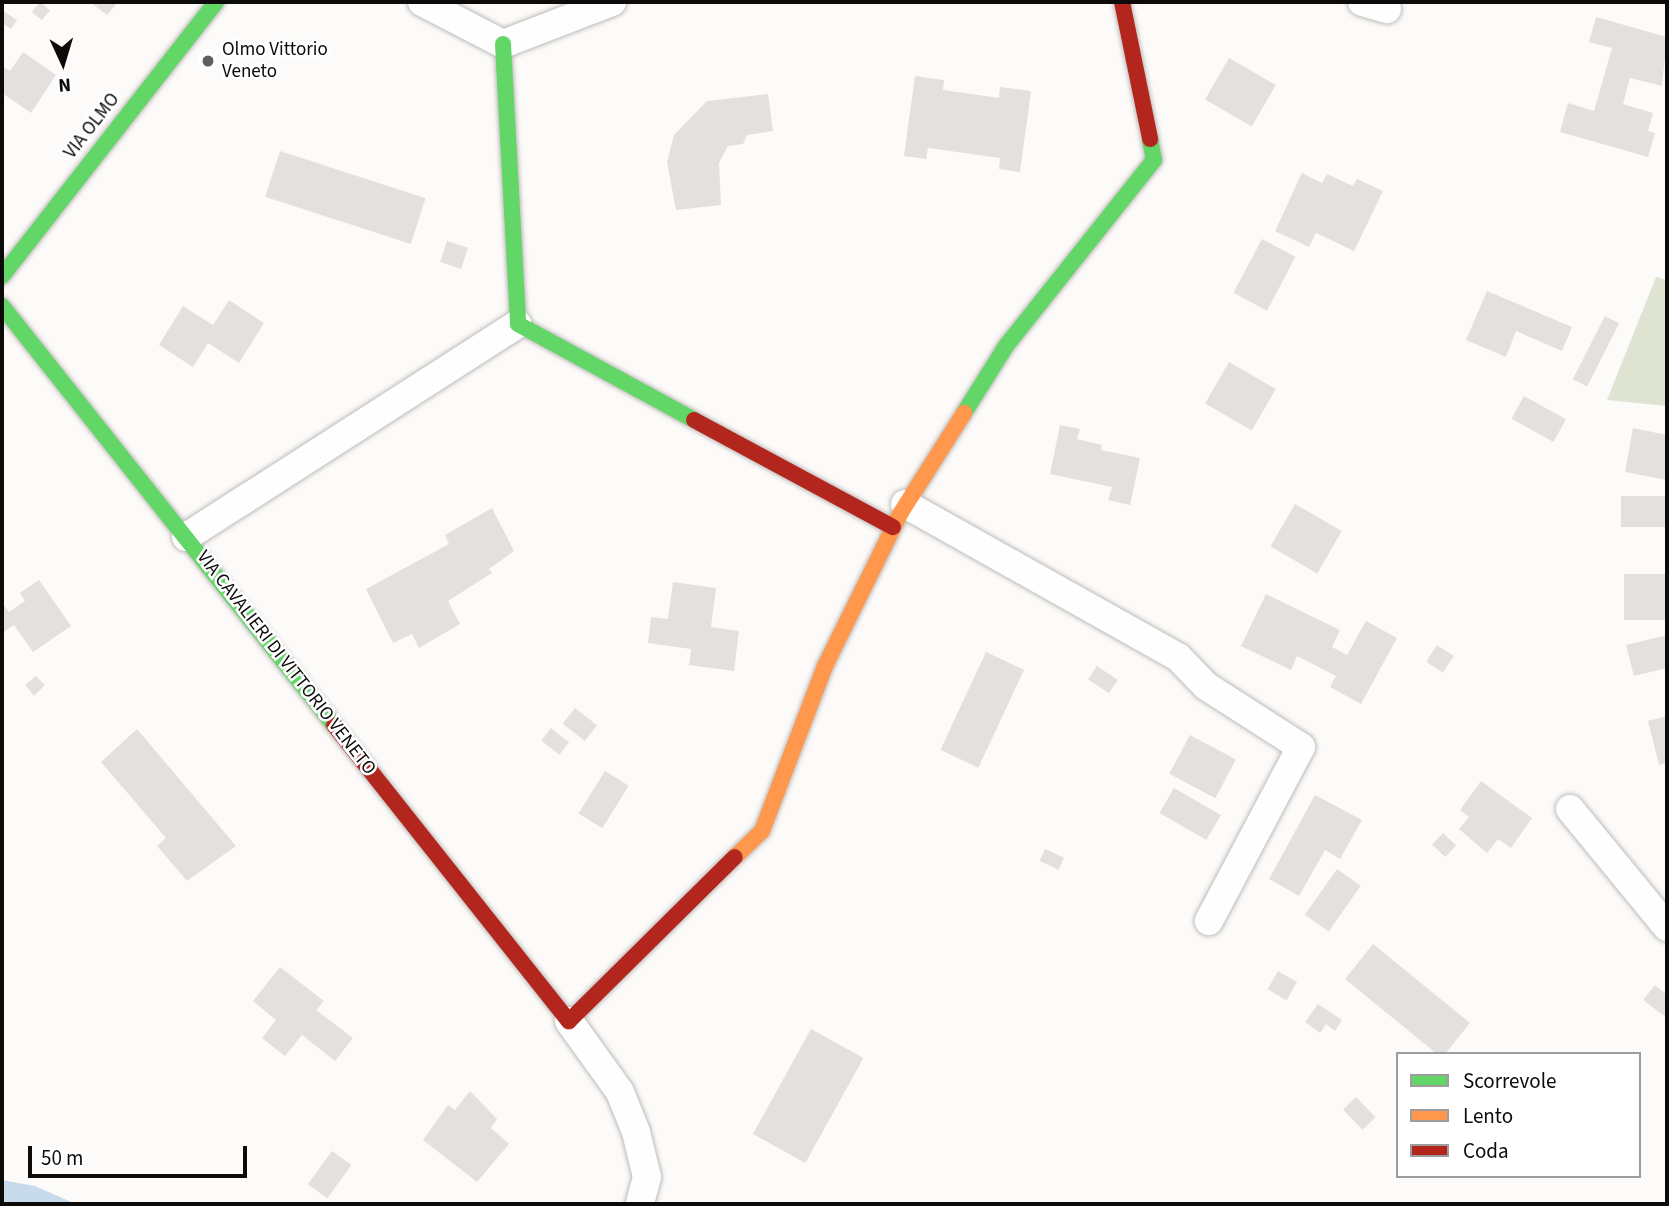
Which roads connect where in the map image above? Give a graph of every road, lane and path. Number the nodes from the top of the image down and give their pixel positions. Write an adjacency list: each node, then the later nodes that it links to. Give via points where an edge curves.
1 (216, 2): 6 (street, VIA OLMO)
2 (422, 2): 5 (street)
3 (612, 2): 5 (street)
4 (1122, 2): 9 (street, via 1154,160 1006,346)
5 (503, 44): 8 (street)
6 (2, 276)
7 (2, 306): 10 (street, VIA CAVALIERI DI VITTORIO VENETO)
8 (518, 324): 9 (street); 10 (street)
9 (899, 516): 12 (street, via 1178,657 1206,686 1301,747); 14 (street, via 825,666 762,831)
10 (186, 537): 14 (street, VIA CAVALIERI DI VITTORIO VENETO)
11 (1570, 810): 13 (street)
12 (1209, 921)
13 (1667, 927)
14 (569, 1021): 15 (street, VIA CAVALIERI DI VITTORIO VENETO, via 620,1092 636,1132 647,1177)
15 (640, 1204)

